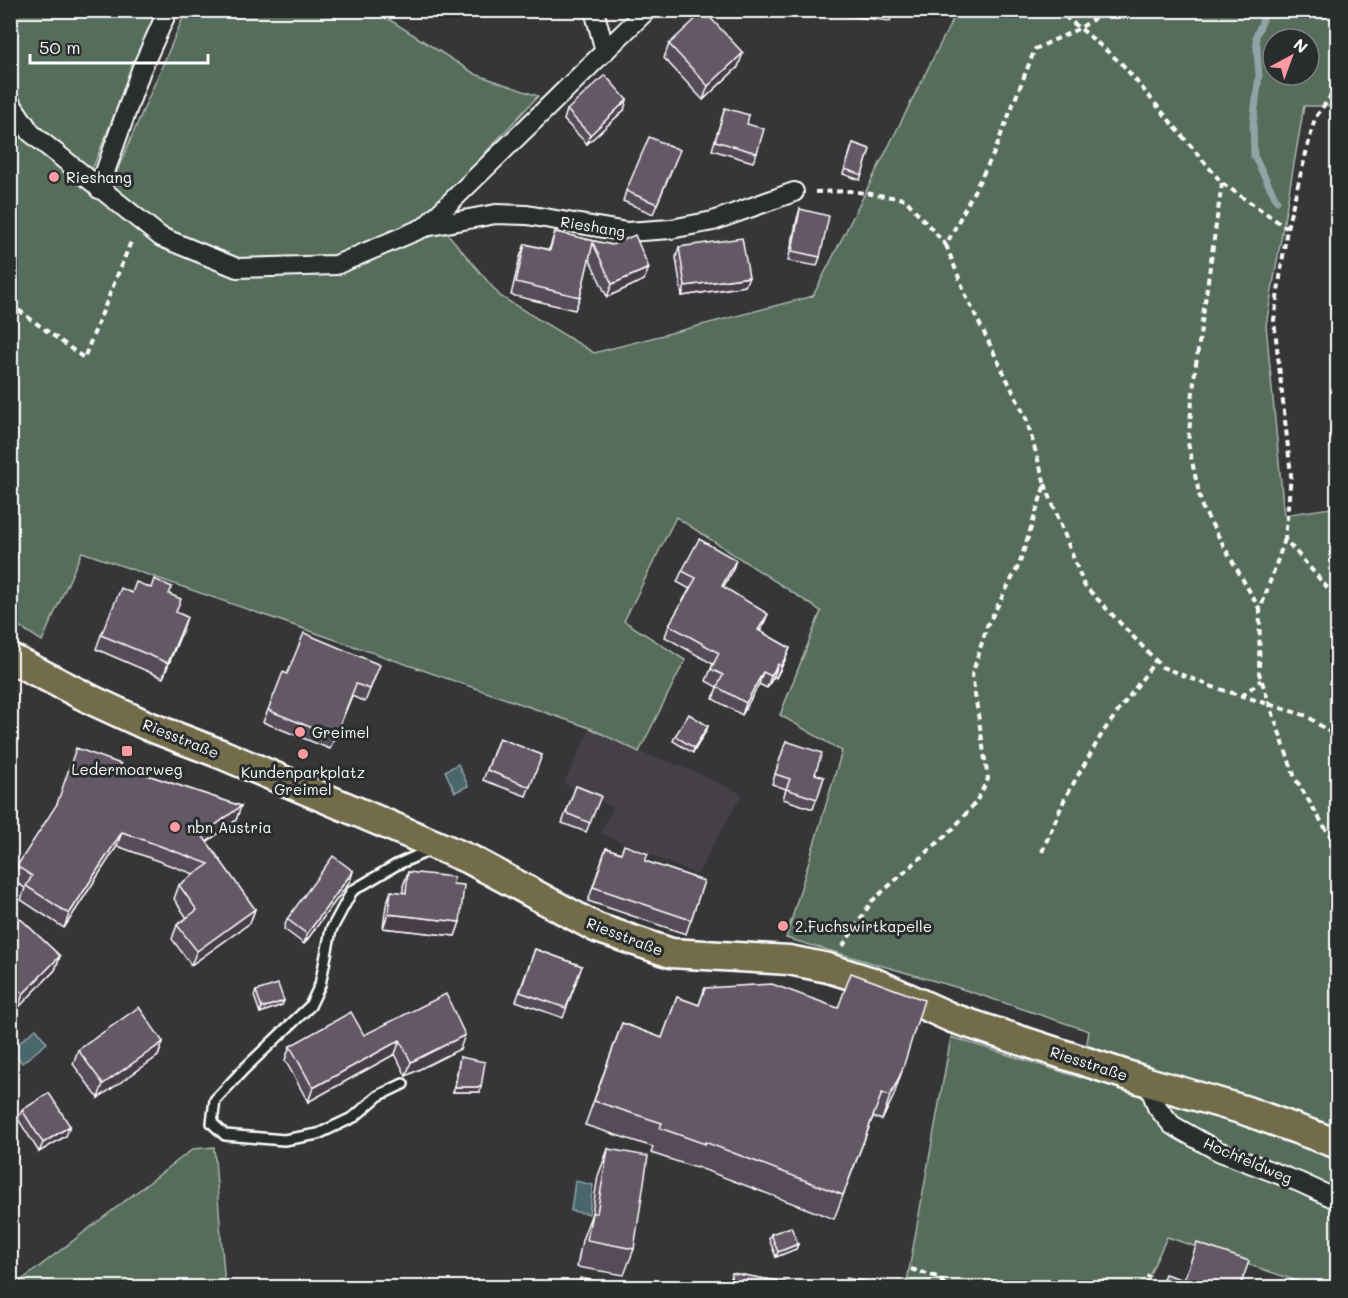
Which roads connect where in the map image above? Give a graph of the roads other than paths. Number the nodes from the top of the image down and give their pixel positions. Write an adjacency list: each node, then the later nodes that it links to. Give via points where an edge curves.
1 (168, 10): 6 (street, via 141,70)
2 (594, 10): 4 (street)
3 (647, 10): 4 (street, Rieshang)
4 (605, 51): 8 (street, Rieshang)
5 (10, 102): 6 (street, Rieshang, via 31,133)
6 (99, 189): 8 (street, Rieshang, via 161,237 237,268 336,265)
7 (794, 192): 8 (street, Rieshang, via 712,221 670,229 627,232 527,215 496,214)
8 (425, 227)
9 (10, 658): 10 (main road, Riesstraße, via 148,726)
10 (439, 846): 11 (main road, Riesstraße, via 597,927 671,953 789,960 828,968 873,982 952,1018); 12 (lane, via 352,891 331,930 320,985 310,1006 215,1100 212,1123 225,1135 284,1140 318,1134 354,1118 378,1096)
11 (1148, 1082): 13 (main road, Riesstraße); 14 (street, Hochfeldweg, via 1157,1107 1172,1125 1218,1151)
12 (403, 1084)
13 (1338, 1143)
14 (1338, 1200)

